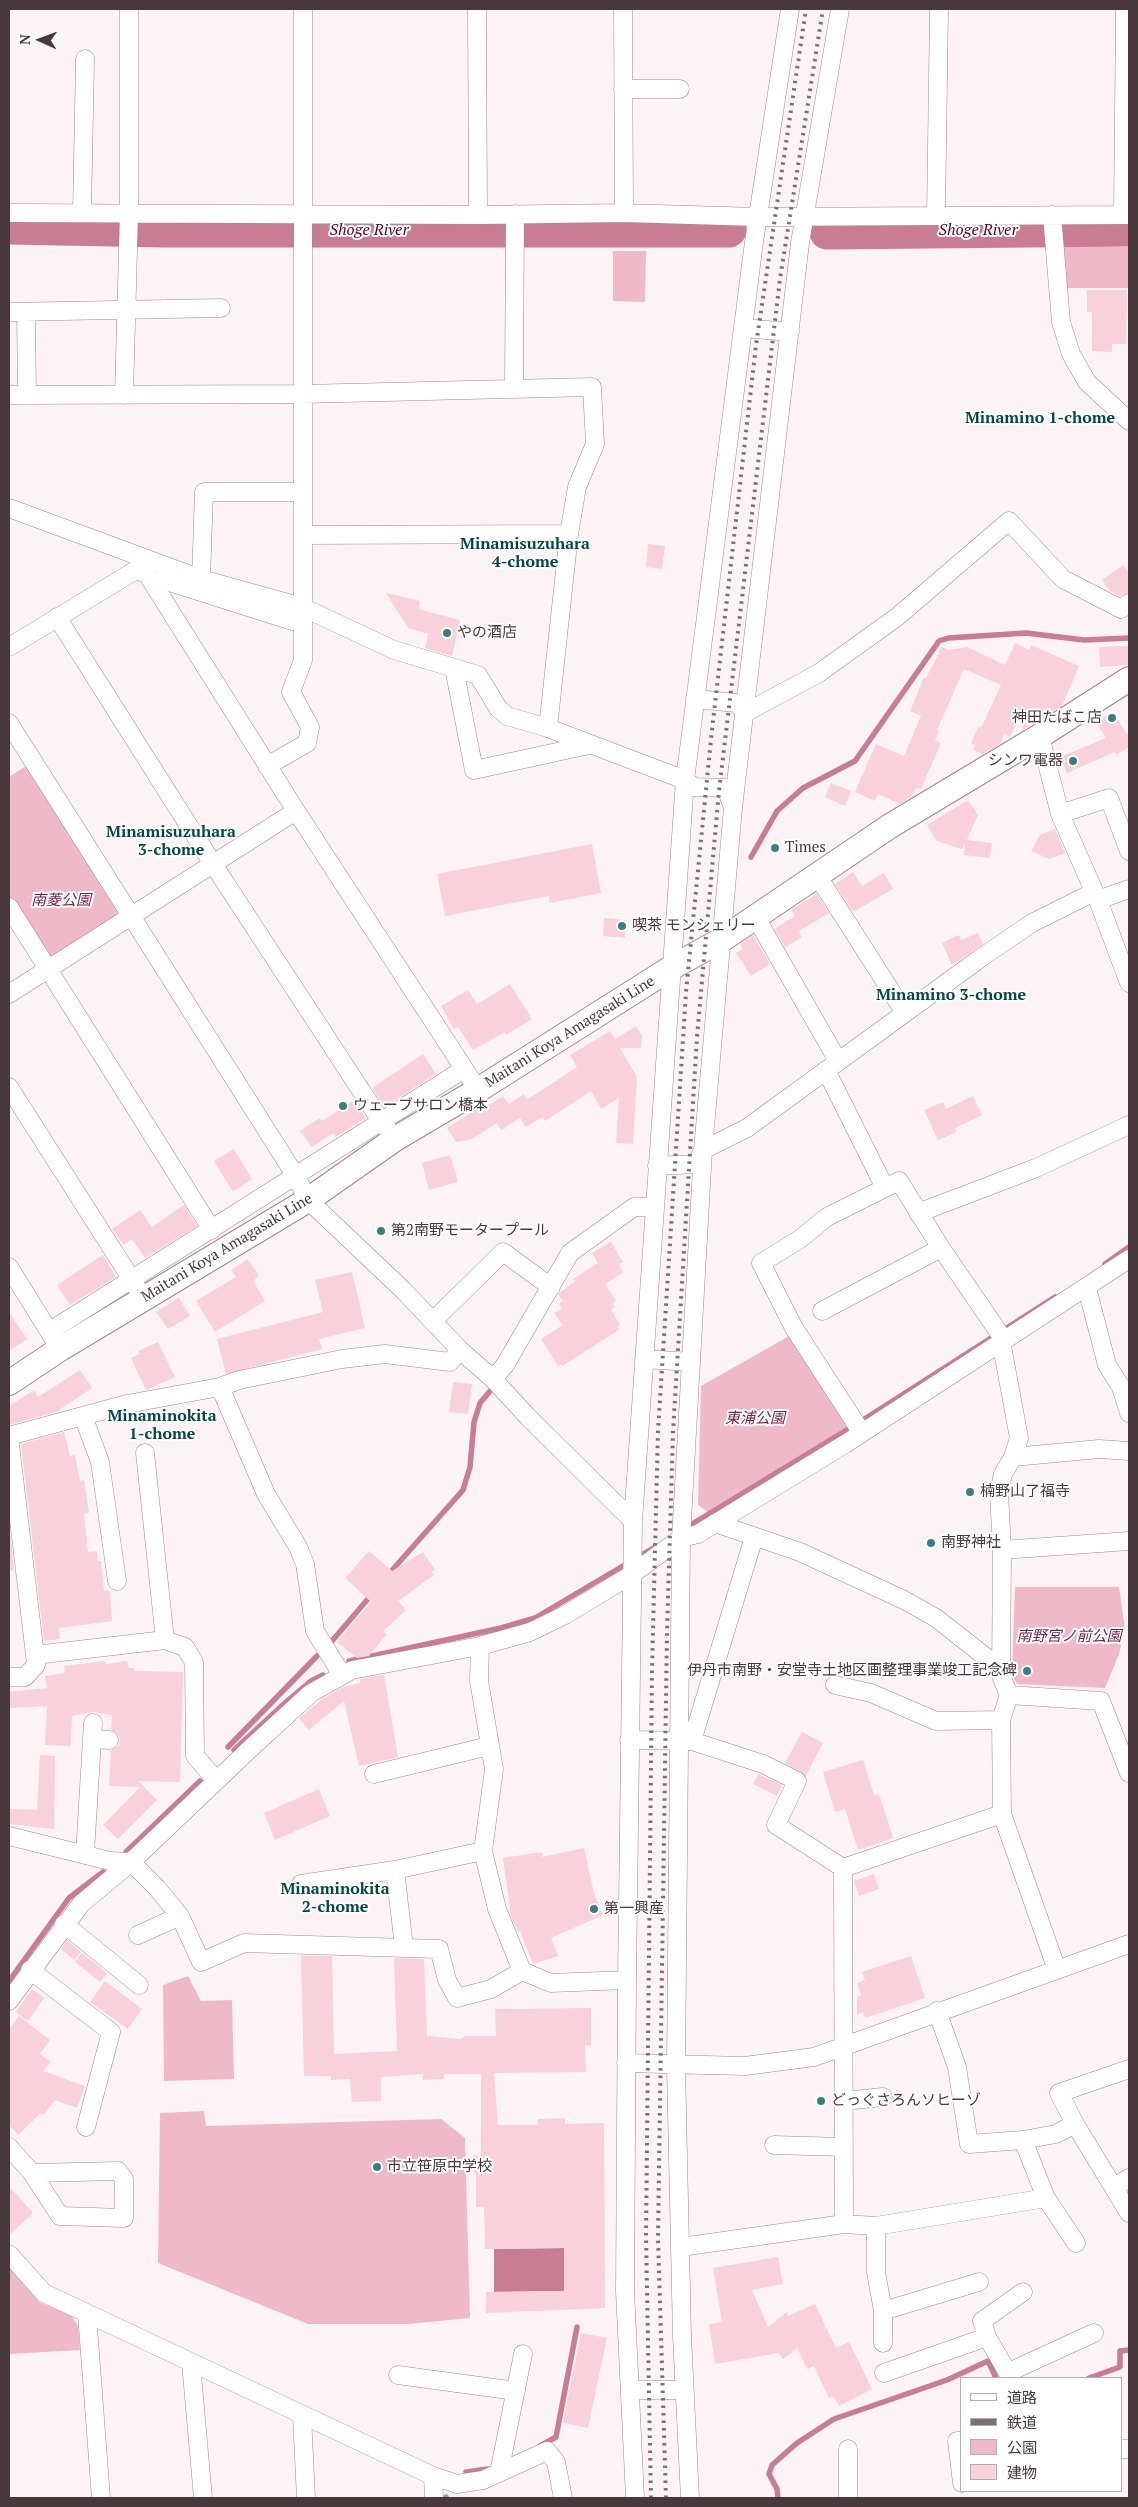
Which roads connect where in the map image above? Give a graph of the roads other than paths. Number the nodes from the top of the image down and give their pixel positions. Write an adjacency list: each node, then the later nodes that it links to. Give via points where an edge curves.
1 (129, 9): 18 (street)
2 (303, 9): 21 (street)
3 (477, 9): 16 (street)
4 (623, 9): 10 (street)
5 (790, 9): 23 (street)
6 (840, 9): 19 (street)
7 (939, 9): 20 (street)
8 (1125, 9): 12 (street)
9 (85, 60): 13 (street)
10 (623, 89): 11 (street); 15 (street)
11 (680, 89)
12 (1127, 120): 17 (street)
13 (82, 212): 14 (street); 18 (street)
14 (9, 213)
15 (624, 213): 22 (street); 23 (street)
16 (478, 215): 21 (street); 22 (street)
17 (1126, 215): 24 (street)
18 (129, 216): 21 (street); 26 (street)
19 (804, 216): 20 (street); 23 (street); 30 (street)
20 (936, 216): 24 (street)
21 (303, 217): 32 (street)
22 (515, 217): 31 (street)
23 (758, 217): 29 (street)
24 (1052, 225): 36 (street, via 1061,322 1071,354 1087,382)
25 (222, 308): 26 (street)
26 (126, 311): 28 (street); 35 (street)
27 (9, 312): 28 (street)
28 (26, 312): 34 (street)
29 (743, 328): 30 (street); 49 (street)
30 (790, 332): 50 (street)
31 (514, 389): 32 (street); 39 (street, via 592,387 595,444 577,487)
32 (303, 394): 35 (street); 37 (street)
33 (9, 395): 34 (street)
34 (27, 395): 35 (street)
35 (124, 395)
36 (1129, 421)
37 (302, 492): 40 (street); 41 (street, via 204,492)
38 (9, 508): 41 (street)
39 (569, 534): 40 (street); 52 (street)
40 (303, 535): 44 (street)
41 (201, 579): 44 (street)
42 (155, 586): 44 (street, via 163,580 292,621); 45 (street, via 147,574 136,570); 55 (street)
43 (1129, 602): 50 (street, via 1121,609 1063,579 1009,521 860,645 819,674)
44 (302, 613): 47 (street, via 394,650); 55 (street, via 303,660 291,692 310,727 307,743)
45 (56, 617): 46 (street); 61 (street)
46 (9, 647)
47 (454, 668): 52 (street, via 478,675 498,708 507,716); 54 (street, via 474,770)
48 (1129, 679): 53 (main road, Maitani Koya Amagasaki Line)
49 (695, 699): 50 (street, via 737,703); 56 (street)
50 (745, 713): 57 (street)
51 (9, 723): 67 (street)
52 (548, 728): 54 (street)
53 (1040, 736): 59 (street); 62 (main road, Maitani Koya Amagasaki Line, via 930,801)
54 (589, 745): 56 (street)
55 (267, 766): 58 (street)
56 (685, 780): 57 (street, via 694,787 726,788); 70 (street)
57 (733, 808): 68 (street)
58 (296, 811): 61 (street); 75 (street)
59 (1060, 814): 60 (street, via 1108,798); 64 (street)
60 (1129, 851)
61 (213, 864): 67 (street); 79 (street)
62 (817, 875): 66 (main road, Maitani Koya Amagasaki Line); 73 (street)
63 (1129, 889): 64 (street)
64 (1096, 896): 71 (street); 73 (street, via 1032,923)
65 (9, 906): 69 (street)
66 (755, 916): 68 (main road, Maitani Koya Amagasaki Line); 74 (street)
67 (130, 917): 69 (street); 82 (street)
68 (723, 939): 70 (main road, Maitani Koya Amagasaki Line); 80 (street)
69 (48, 968): 72 (street); 87 (street)
70 (671, 968): 77 (main road, Maitani Koya Amagasaki Line); 81 (street)
71 (1129, 983)
72 (9, 994)
73 (905, 1013): 74 (street)
74 (832, 1066): 80 (street, via 747,1128); 83 (street)
75 (464, 1070): 77 (street); 79 (street)
76 (9, 1087): 93 (street)
77 (478, 1090): 79 (main road, Maitani Koya Amagasaki Line)
78 (1129, 1125): 86 (street, via 1036,1168)
79 (388, 1130): 82 (street); 84 (main road, Maitani Koya Amagasaki Line)
80 (703, 1150): 81 (street, via 696,1164); 100 (street)
81 (657, 1166): 85 (street)
82 (295, 1175): 84 (street); 87 (street)
83 (885, 1188): 86 (street, via 898,1181); 106 (street, via 827,1217 762,1263 794,1328)
84 (308, 1200): 93 (main road, Maitani Koya Amagasaki Line); 95 (street)
85 (654, 1207): 91 (street, via 634,1208 570,1253); 99 (street)
86 (918, 1213): 88 (street)
87 (212, 1230): 93 (street)
88 (941, 1248): 94 (street); 97 (street)
89 (1129, 1259): 92 (street)
90 (10, 1271): 96 (street)
91 (551, 1287): 95 (street, via 503,1252); 101 (street, via 506,1365)
92 (1087, 1288): 97 (street); 104 (street, via 1107,1365 1121,1388)
93 (138, 1290): 96 (main road, Maitani Koya Amagasaki Line)
94 (822, 1311)
95 (433, 1321): 98 (street)
96 (55, 1340): 102 (main road, Maitani Koya Amagasaki Line)
97 (1002, 1340): 106 (street); 110 (street, via 1019,1438)
98 (460, 1350): 101 (street); 103 (street, via 450,1362 376,1355 239,1380)
99 (644, 1359): 100 (street); 111 (street)
100 (691, 1362): 114 (street)
101 (493, 1378): 111 (street)
102 (9, 1383)
103 (220, 1387): 105 (street, via 153,1398); 123 (street, via 266,1494 298,1547 305,1564 315,1631)
104 (1129, 1413)
105 (83, 1416): 107 (street); 118 (street, via 100,1462)
106 (862, 1433): 112 (street)
107 (9, 1436): 121 (street)
108 (1129, 1451): 110 (street, via 1099,1449)
109 (145, 1453): 119 (street)
110 (1013, 1457): 116 (street, via 1003,1474 999,1493)
111 (633, 1521): 117 (street)
112 (715, 1523): 113 (street); 114 (street, via 698,1534)
113 (754, 1537): 122 (street, via 800,1552 904,1600 936,1618); 130 (street)
114 (681, 1538): 117 (street); 130 (street)
115 (1129, 1541): 116 (street)
116 (1002, 1550): 122 (street)
117 (631, 1575): 120 (street, via 530,1632); 129 (street)
118 (117, 1581)
119 (165, 1640): 121 (street); 134 (street, via 185,1647 194,1662 195,1756)
120 (480, 1646): 123 (street, via 364,1666); 131 (street, via 479,1681)
121 (35, 1655): 124 (street, via 36,1665 25,1677)
122 (1001, 1669): 126 (street)
123 (342, 1675): 134 (street, via 311,1693)
124 (9, 1677)
125 (835, 1685): 127 (street, via 871,1693 936,1720)
126 (1009, 1696): 127 (street); 132 (street, via 1101,1701)
127 (1001, 1720): 135 (street)
128 (98, 1734): 138 (street)
129 (630, 1740): 130 (street); 151 (street)
130 (685, 1742): 140 (street, via 763,1764 797,1781 776,1825); 157 (street)
131 (489, 1746): 133 (street); 137 (street, via 494,1770)
132 (1129, 1772)
133 (374, 1774)
134 (216, 1780): 139 (street)
135 (1002, 1814): 140 (street); 149 (street)
136 (9, 1836): 138 (street)
137 (483, 1851): 141 (street); 150 (street, via 497,1909)
138 (85, 1853): 139 (street)
139 (131, 1862): 143 (street); 144 (street, via 81,1904)
140 (843, 1868): 155 (street)
141 (395, 1870): 142 (street); 147 (street)
142 (312, 1887)
143 (180, 1916): 145 (street); 147 (street, via 201,1962 244,1943)
144 (64, 1924): 148 (street); 152 (street)
145 (138, 1935)
146 (1129, 1944): 149 (street)
147 (404, 1947): 150 (street, via 439,1949 447,1980 457,1998 491,1989)
148 (30, 1970): 153 (street); 162 (street, via 111,2032)
149 (1057, 1970): 154 (street)
150 (522, 1971): 151 (street, via 551,1983)
151 (626, 1980): 156 (street)
152 (140, 1985)
153 (9, 2001)
154 (937, 2011): 155 (street); 163 (street, via 957,2067 969,2144)
155 (844, 2045): 157 (street, via 814,2057 782,2062 745,2066); 160 (street)
156 (626, 2063): 157 (street); 189 (street, via 625,2291)
157 (676, 2065): 175 (street)
158 (1129, 2069): 161 (street, via 1059,2094)
159 (883, 2097): 160 (street)
160 (844, 2101): 166 (street)
161 (1075, 2124): 163 (street, via 1056,2134); 169 (street)
162 (86, 2127)
163 (1023, 2140): 170 (street)
164 (774, 2145): 166 (street)
165 (9, 2147): 167 (street)
166 (844, 2148): 172 (street)
167 (32, 2174): 167 (street, via 118,2171 124,2178 124,2218 60,2216)
168 (1129, 2178): 169 (street)
169 (1114, 2187): 171 (street)
170 (1046, 2198): 173 (street); 174 (street)
171 (1129, 2214)
172 (844, 2224): 173 (street); 175 (street)
173 (876, 2226): 179 (street, via 876,2272)
174 (1076, 2242)
175 (681, 2247): 190 (street)
176 (9, 2254): 180 (street, via 44,2293)
177 (979, 2282): 179 (street)
178 (1023, 2292): 182 (street, via 982,2321)
179 (882, 2311): 183 (street)
180 (87, 2314): 185 (street); 198 (street)
181 (1094, 2333): 188 (street)
182 (987, 2337): 186 (street); 188 (street)
183 (883, 2343)
184 (523, 2354): 191 (street)
185 (192, 2363): 192 (street); 199 (street)
186 (884, 2373)
187 (398, 2375): 191 (street)
188 (1010, 2375)
189 (630, 2390): 190 (street); 203 (street)
190 (684, 2390): 204 (street)
191 (516, 2391): 196 (street)
192 (302, 2416): 197 (street); 200 (street)
193 (960, 2441): 195 (street, via 957,2441)
194 (848, 2449): 205 (street)
195 (960, 2466)
196 (500, 2473): 197 (street, via 468,2484); 202 (street, via 548,2451 556,2462)
197 (433, 2476): 201 (street)
198 (101, 2498)
199 (203, 2498)
200 (306, 2498)
201 (434, 2498)
202 (563, 2498)
203 (635, 2498)
204 (690, 2498)
205 (848, 2498)

